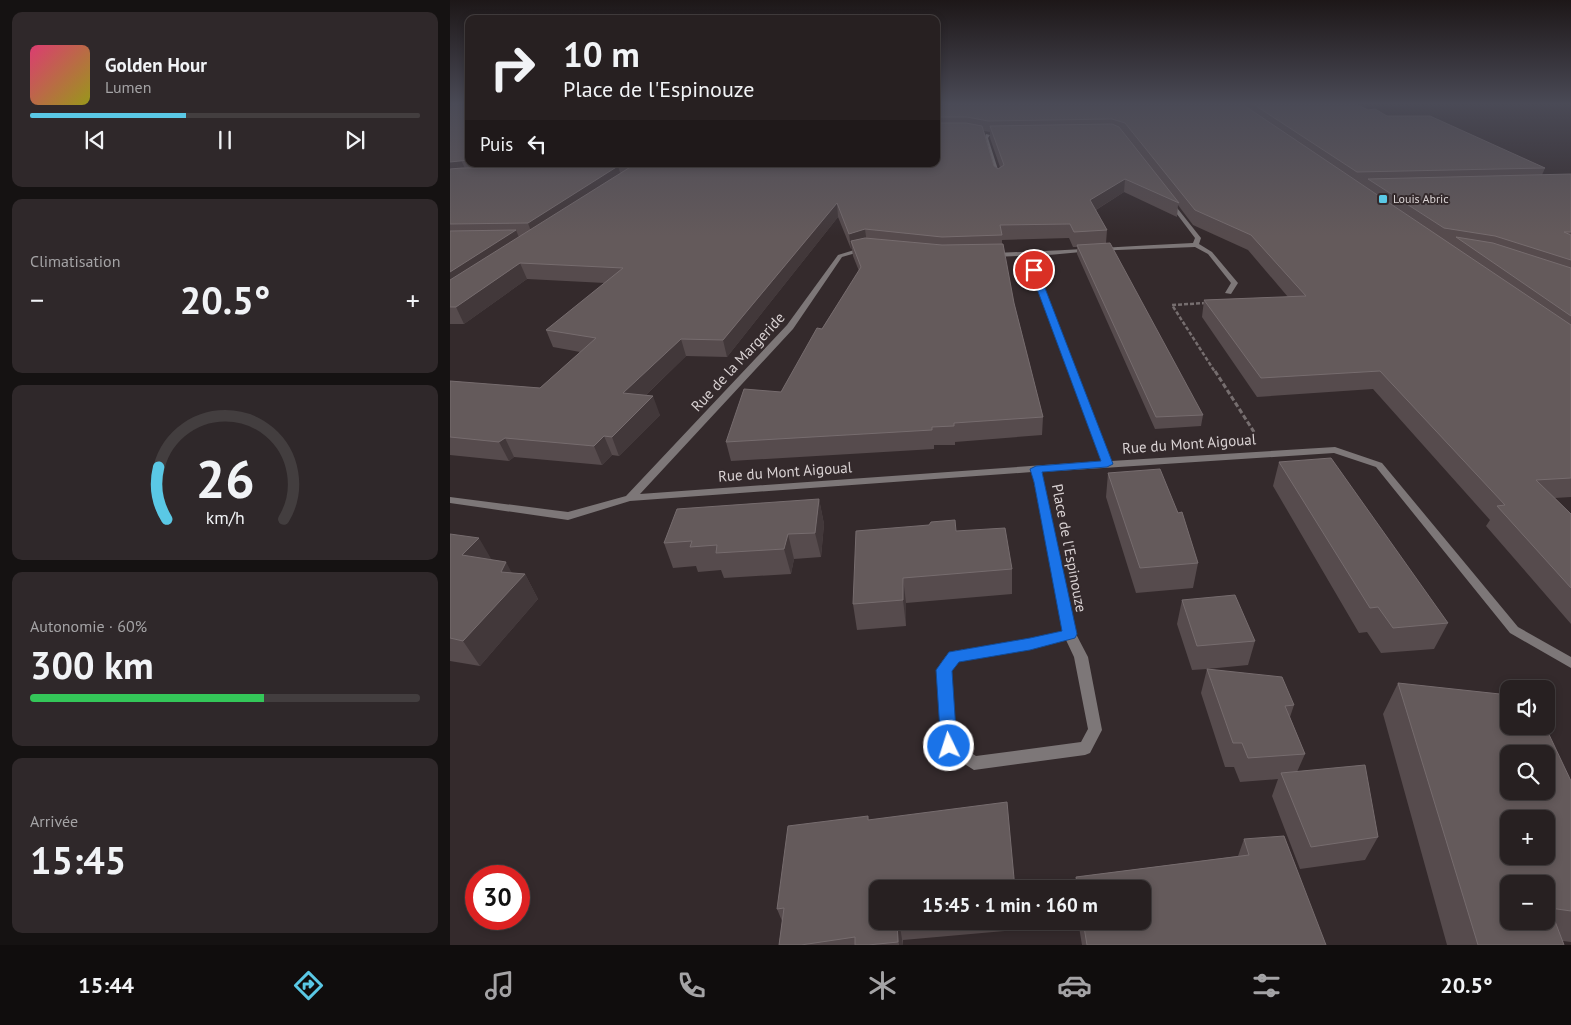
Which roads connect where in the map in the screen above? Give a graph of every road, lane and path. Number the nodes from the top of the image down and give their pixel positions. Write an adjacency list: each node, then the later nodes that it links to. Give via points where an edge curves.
1 (990, 148): 2 (street)
2 (1000, 178)
3 (1166, 195): 4 (street, via 1198,238)
4 (1196, 245): 6 (street); 8 (street, via 1210,253 1235,283)
5 (877, 249): 12 (street, Rue de la Margeride, via 867,248 840,256 790,327)
6 (1047, 254): 7 (street); 10 (street, via 1034,270)
7 (981, 255)
8 (1229, 293): 9 (path, via 1214,302 1172,305)
9 (1268, 454): 10 (street, Rue du Mont Aigoual); 15 (street, Rue du Mont Aigoual, via 1334,450 1379,465 1514,630)
10 (1107, 464): 11 (street, Rue du Mont Aigoual)
11 (1036, 469): 12 (street, Rue du Mont Aigoual); 14 (street, Place de l'Espinouze)
12 (630, 498): 13 (street, via 568,516)
13 (450, 500)
14 (1070, 634): 14 (street, Place de l'Espinouze, via 1081,657 1095,730 1085,748 974,764 949,746 944,670 954,656)
15 (1571, 663)

